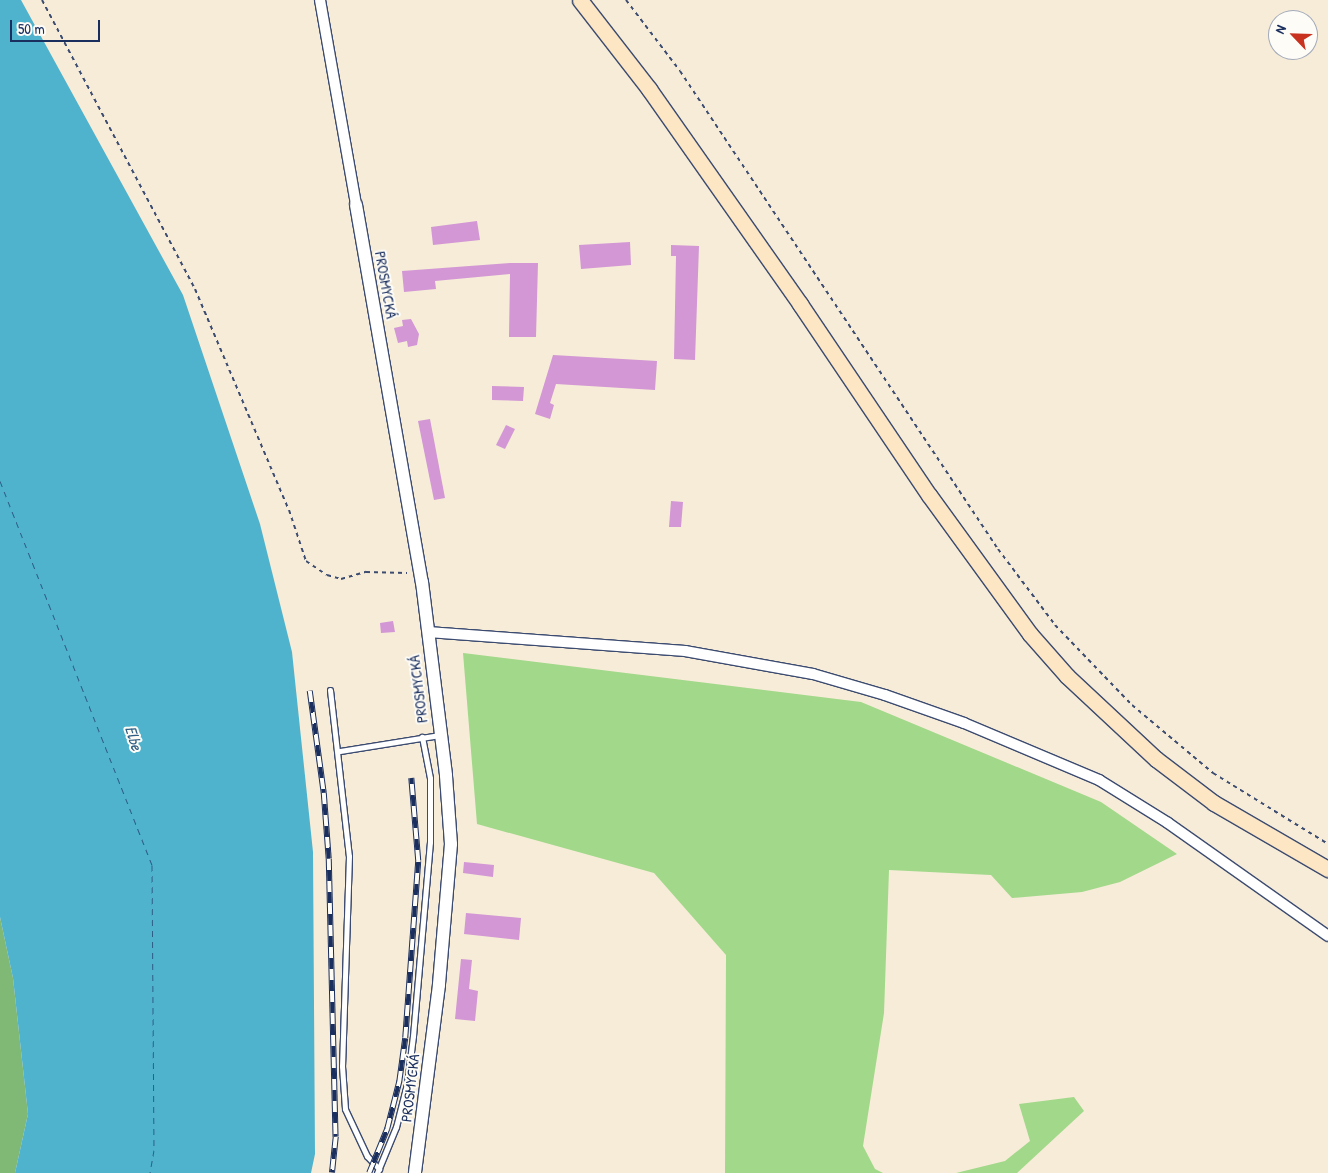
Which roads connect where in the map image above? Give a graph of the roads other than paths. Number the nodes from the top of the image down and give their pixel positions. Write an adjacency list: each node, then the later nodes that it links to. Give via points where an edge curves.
1 (320, 0): 3 (street)
2 (580, 0): 9 (main road, via 649,89 998,592 1061,669 1156,759 1202,794 1279,843)
3 (356, 205): 4 (street, PROSMYCKÁ)
4 (428, 632): 6 (street, PROSMYCKÁ); 10 (street, via 685,651 814,674 885,694 964,723 1099,780 1168,823)
5 (330, 690): 8 (lane)
6 (440, 734): 7 (lane); 12 (street, PROSMYCKÁ, via 451,844 439,985)
7 (422, 738): 8 (lane); 11 (lane, via 430,778 430,842 413,1036 407,1084 396,1127)
8 (340, 752): 11 (lane, via 349,856 342,1066 345,1109 367,1156)
9 (1328, 869)
10 (1328, 936)
11 (378, 1171)
12 (416, 1173)

